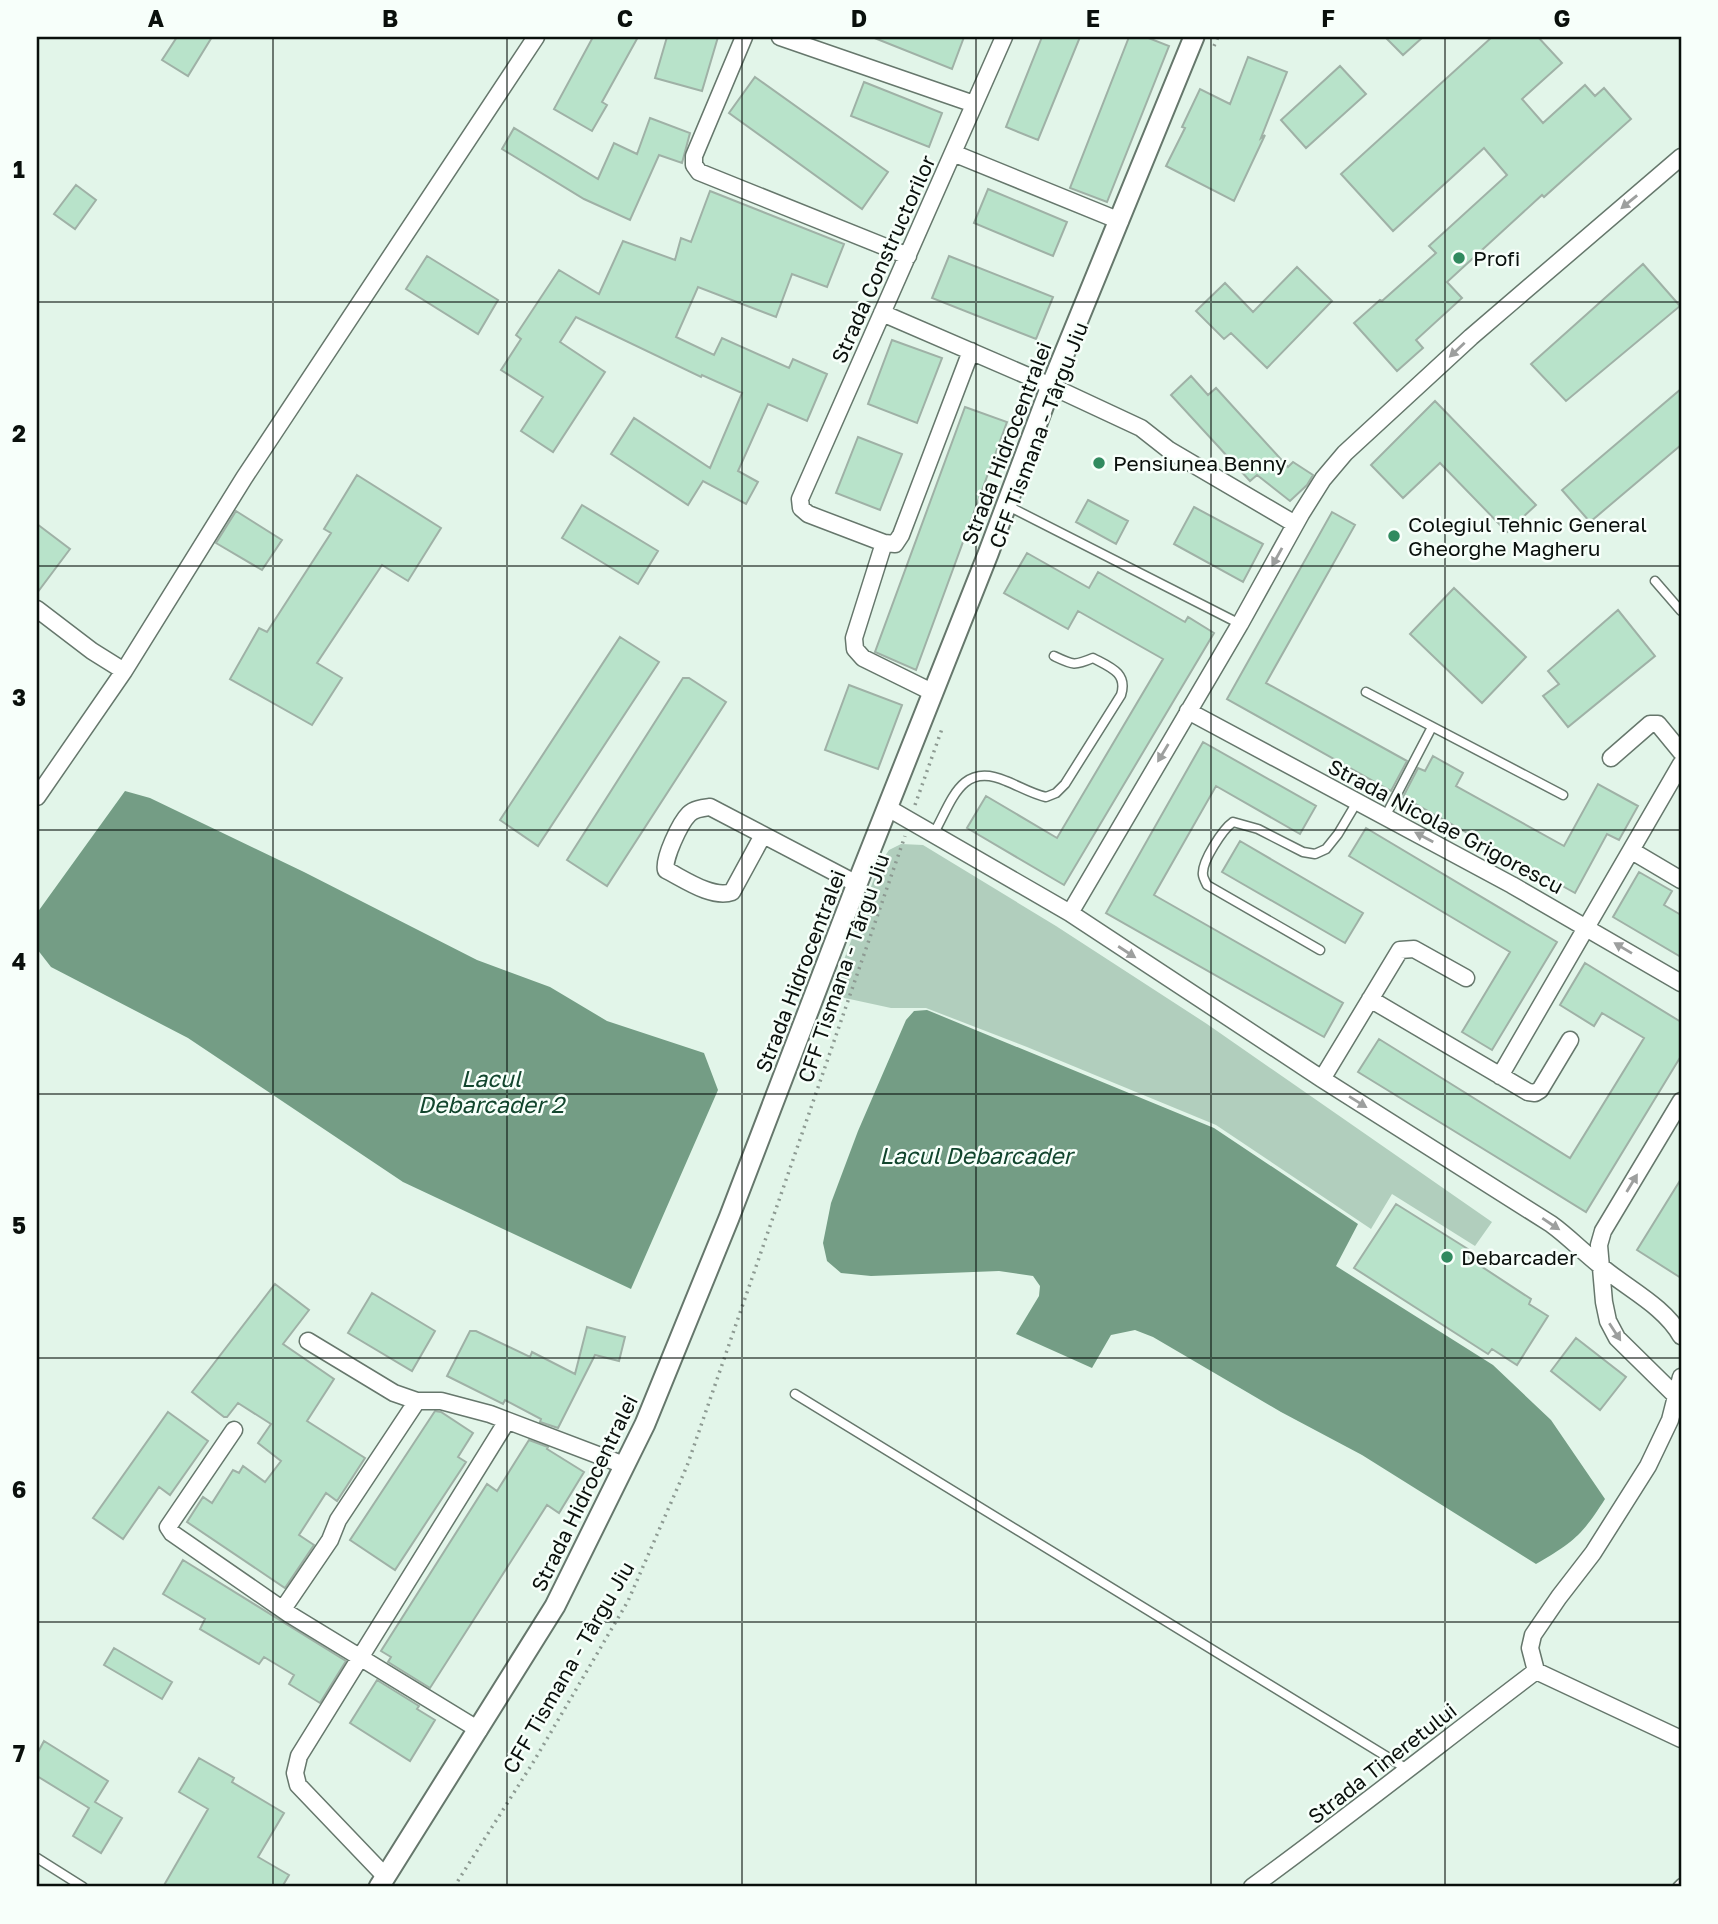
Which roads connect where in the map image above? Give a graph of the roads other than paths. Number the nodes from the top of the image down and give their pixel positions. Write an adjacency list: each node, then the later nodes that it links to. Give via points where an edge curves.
1 (536, 37): 22 (street, via 244,478)
2 (744, 37): 10 (street, via 694,156 699,172)
3 (1004, 37): 6 (street, Strada Constructorilor)
4 (1194, 37): 9 (street, Strada Hidrocentralei)
5 (791, 38): 6 (street)
6 (974, 104): 7 (street, Strada Constructorilor)
7 (953, 153): 9 (street); 10 (street, Strada Constructorilor)
8 (1681, 157): 15 (street, one-way to 15, via 1471,337 1345,453)
9 (1120, 221): 13 (street, Strada Hidrocentralei)
10 (908, 256): 11 (street, Strada Constructorilor)
11 (882, 313): 12 (street); 16 (street, Strada Constructorilor, via 800,499 808,514)
12 (971, 351): 13 (street); 16 (street, via 901,535 895,544)
13 (1051, 386): 14 (street, Strada Hidrocentralei); 15 (street, via 1141,428 1169,450)
14 (1006, 505): 20 (lane); 24 (street, Strada Hidrocentralei)
15 (1295, 524): 20 (street, one-way to 20)
16 (884, 543): 24 (street, via 854,638 855,649 863,658)
17 (1654, 581): 19 (lane)
18 (37, 609): 22 (street)
19 (1681, 611)
20 (1240, 624): 25 (street)
21 (1054, 656): 35 (lane, via 1080,665 1093,658 1116,671 1124,687 1065,784 1046,797 977,774 967,779)
22 (124, 671): 31 (street)
23 (1366, 692): 26 (lane)
24 (934, 693): 33 (street, Strada Hidrocentralei)
25 (1188, 711): 32 (street, Strada Nicolae Grigorescu); 40 (street, one-way to 40)
26 (1433, 727): 30 (lane); 34 (lane)
27 (1681, 752): 28 (street, via 1658,724 1650,724)
28 (1611, 758)
29 (1681, 764): 37 (street)
30 (1563, 794)
31 (37, 797)
32 (1357, 802): 34 (street, Strada Nicolae Grigorescu); 42 (lane, via 1326,849 1315,854 1233,822 1204,866 1207,885)
33 (888, 808): 35 (street); 39 (street, Strada Hidrocentralei)
34 (1385, 817): 41 (street, Strada Nicolae Grigorescu, one-way to 34)
35 (934, 833): 40 (street)
36 (763, 835): 36 (street, via 710,807 698,809 689,814 664,864 666,870 725,895 732,892); 39 (street)
37 (1632, 851): 38 (street); 41 (street)
38 (1681, 880)
39 (857, 884): 59 (street, Strada Hidrocentralei, via 729,1218)
40 (1070, 913): 48 (street, one-way to 48)
41 (1586, 927): 44 (street, Strada Nicolae Grigorescu, one-way to 41); 47 (street)
42 (1320, 950)
43 (1465, 978): 45 (street, via 1414,948 1406,948 1400,950)
44 (1681, 983)
45 (1370, 999): 47 (street); 48 (street)
46 (1570, 1040): 47 (street, via 1535,1093)
47 (1500, 1076)
48 (1322, 1079): 50 (street, one-way to 50, via 1551,1224)
49 (1681, 1101): 50 (street, one-way to 49, via 1603,1231)
50 (1601, 1267): 51 (street, via 1670,1320); 55 (street, one-way to 55, via 1608,1321 1617,1338)
51 (1681, 1336)
52 (308, 1341): 56 (street, via 394,1393)
53 (1681, 1377): 55 (street)
54 (795, 1394): 65 (lane)
55 (1676, 1397): 62 (street, via 1648,1466 1533,1635 1530,1648)
56 (417, 1401): 57 (street, via 441,1401); 60 (street)
57 (507, 1421): 59 (street); 61 (street)
58 (234, 1430): 60 (street, via 168,1527)
59 (624, 1465): 63 (street, Strada Hidrocentralei, via 555,1605)
60 (283, 1609): 61 (street)
61 (359, 1657): 63 (street); 67 (street, via 299,1756 295,1773 298,1785)
62 (1536, 1671): 64 (street); 65 (street, Strada Tineretului)
63 (479, 1730): 67 (street, Strada Hidrocentralei)
64 (1681, 1739)
65 (1407, 1769): 70 (street, Strada Tineretului)
66 (37, 1858): 69 (lane)
67 (382, 1882)
68 (1681, 1883): 71 (lane)
69 (83, 1887)
70 (1252, 1887)
71 (1677, 1887)

